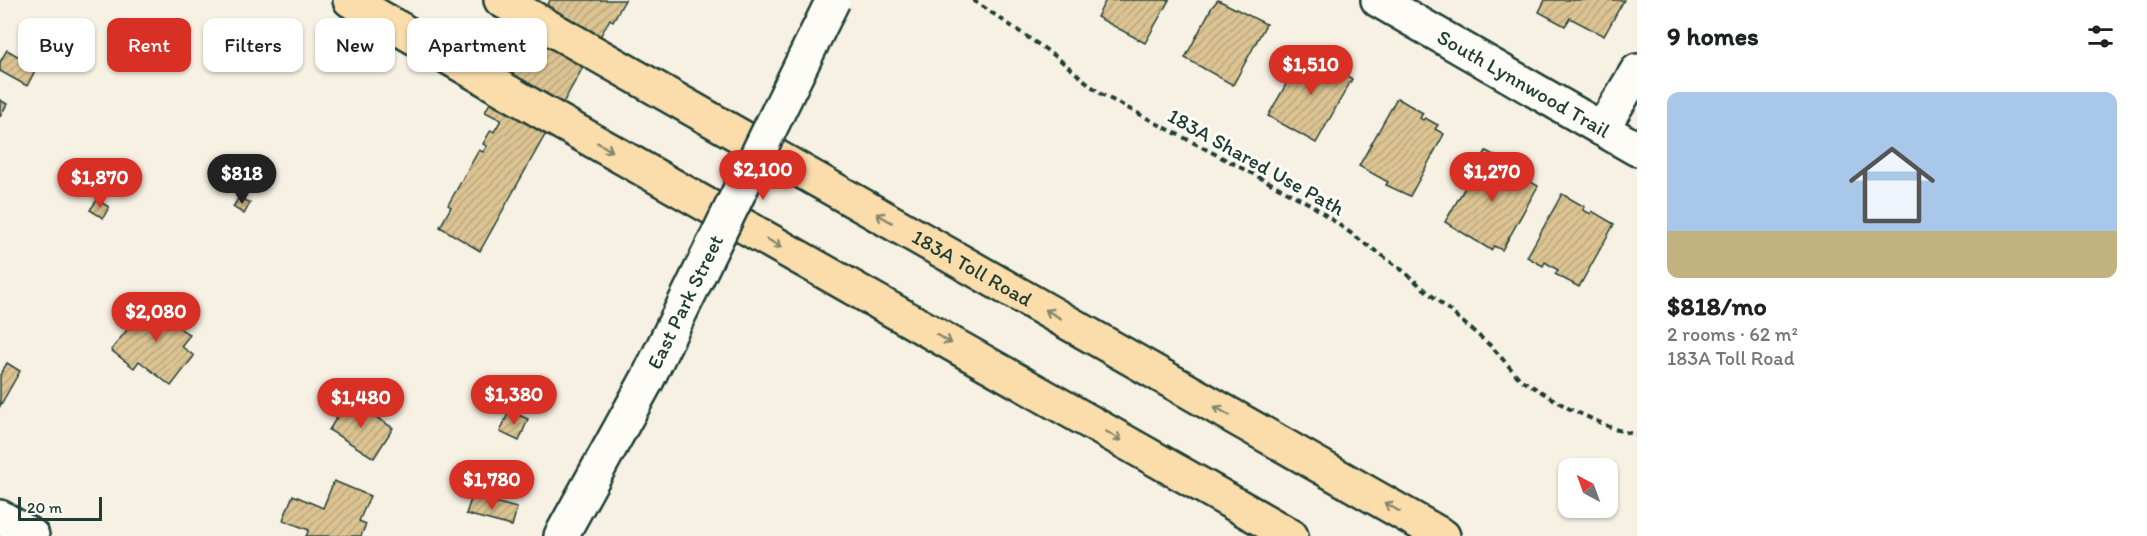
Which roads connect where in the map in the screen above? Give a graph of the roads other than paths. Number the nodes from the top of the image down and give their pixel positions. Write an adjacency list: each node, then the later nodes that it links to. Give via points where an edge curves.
1 (350, 0): 11 (highway, one-way to 11)
2 (501, 0): 12 (highway, 183A Toll Road, one-way to 2)
3 (833, 0): 10 (street, East Park Street, bridge, via 647,380)
4 (1378, 0): 6 (street, South Lynnwood Trail)
5 (1637, 71): 6 (street)
6 (1602, 129): 7 (street, South Lynnwood Trail)
7 (1637, 149)
8 (0, 517): 9 (street)
9 (32, 536)
10 (561, 536)
11 (1291, 536)
12 (1443, 536)

